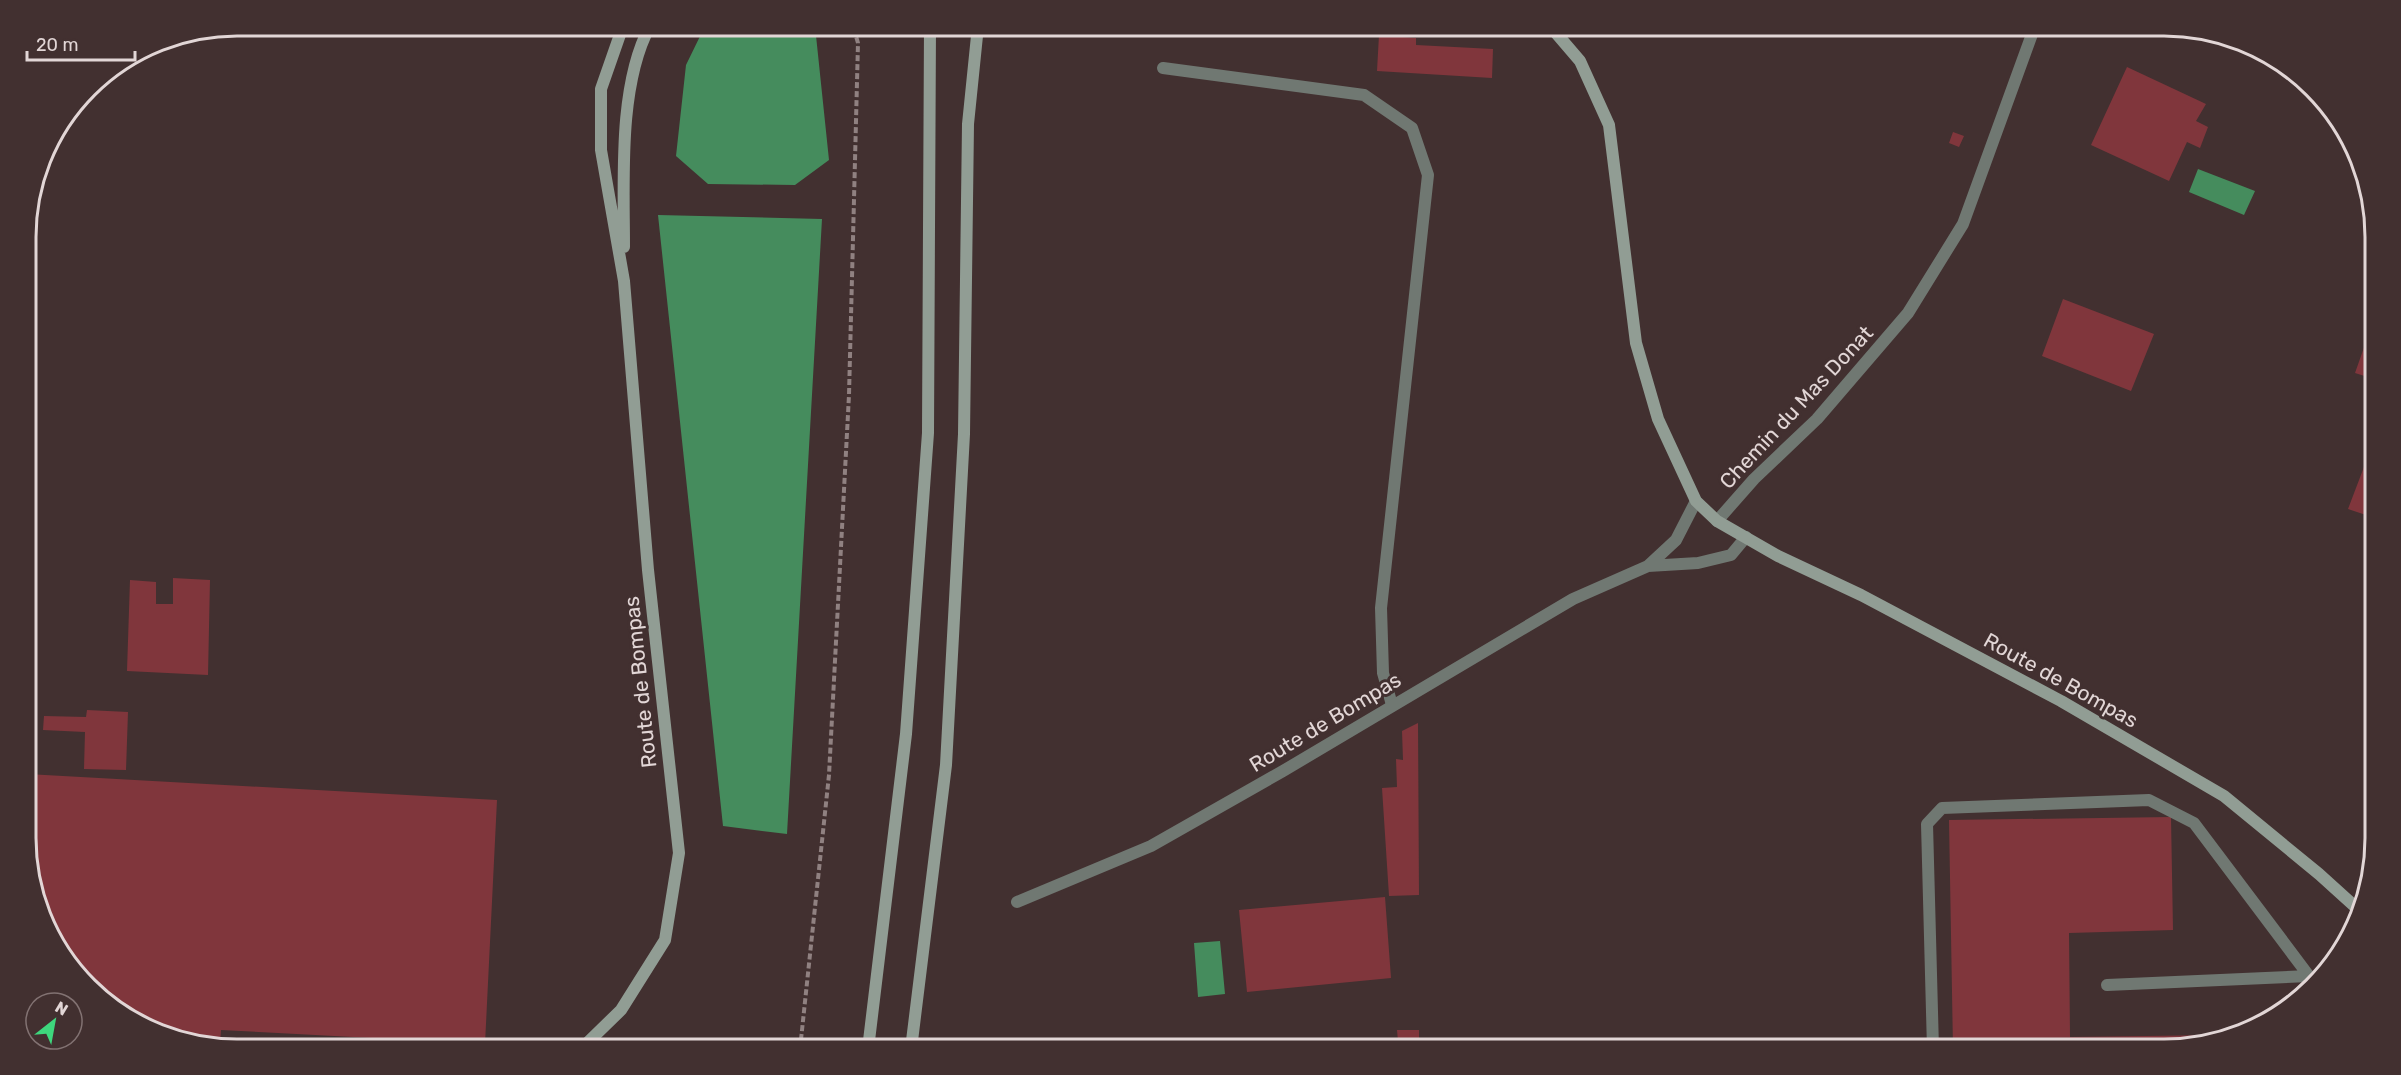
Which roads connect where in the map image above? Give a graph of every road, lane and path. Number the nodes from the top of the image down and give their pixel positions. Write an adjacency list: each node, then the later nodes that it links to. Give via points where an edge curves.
1 (620, 36): 9 (main road, Route de Bompas, via 601,89 601,150)
2 (645, 36): 9 (main road, Route de Bompas, via 630,93 624,156)
3 (856, 36): 21 (path, via 849,395 829,775)
4 (930, 36): 22 (main road, via 928,433 906,734)
5 (977, 36): 23 (main road, via 968,124 964,434 946,765)
6 (1559, 36): 10 (main road, via 1580,61 1609,124 1636,343 1658,419)
7 (2031, 36): 11 (street, Chemin du Mas Donat, via 1963,224 1908,313 1817,419)
8 (1162, 68): 14 (street, via 1364,95 1412,128 1428,175 1381,608 1383,673)
9 (624, 281): 20 (main road, Route de Bompas, via 648,570 679,853 665,940 621,1010)
10 (1696, 501): 11 (main road, Route de Bompas); 13 (street, via 1676,540)
11 (1717, 521): 12 (main road, Route de Bompas)
12 (1746, 537): 13 (street, via 1731,555 1698,563); 16 (main road, Route de Bompas, via 2061,701 2224,795)
13 (1648, 566): 14 (street, Route de Bompas, via 1573,599)
14 (1392, 705): 15 (street, Route de Bompas, via 1151,846)
15 (1017, 902)
16 (2353, 905)
17 (2310, 975): 24 (street, via 2194,823 2149,800 1942,808 1927,824)
18 (2307, 979): 19 (street)
19 (2107, 985)
20 (591, 1039)
21 (801, 1039)
22 (869, 1039)
23 (912, 1039)
24 (1933, 1039)

